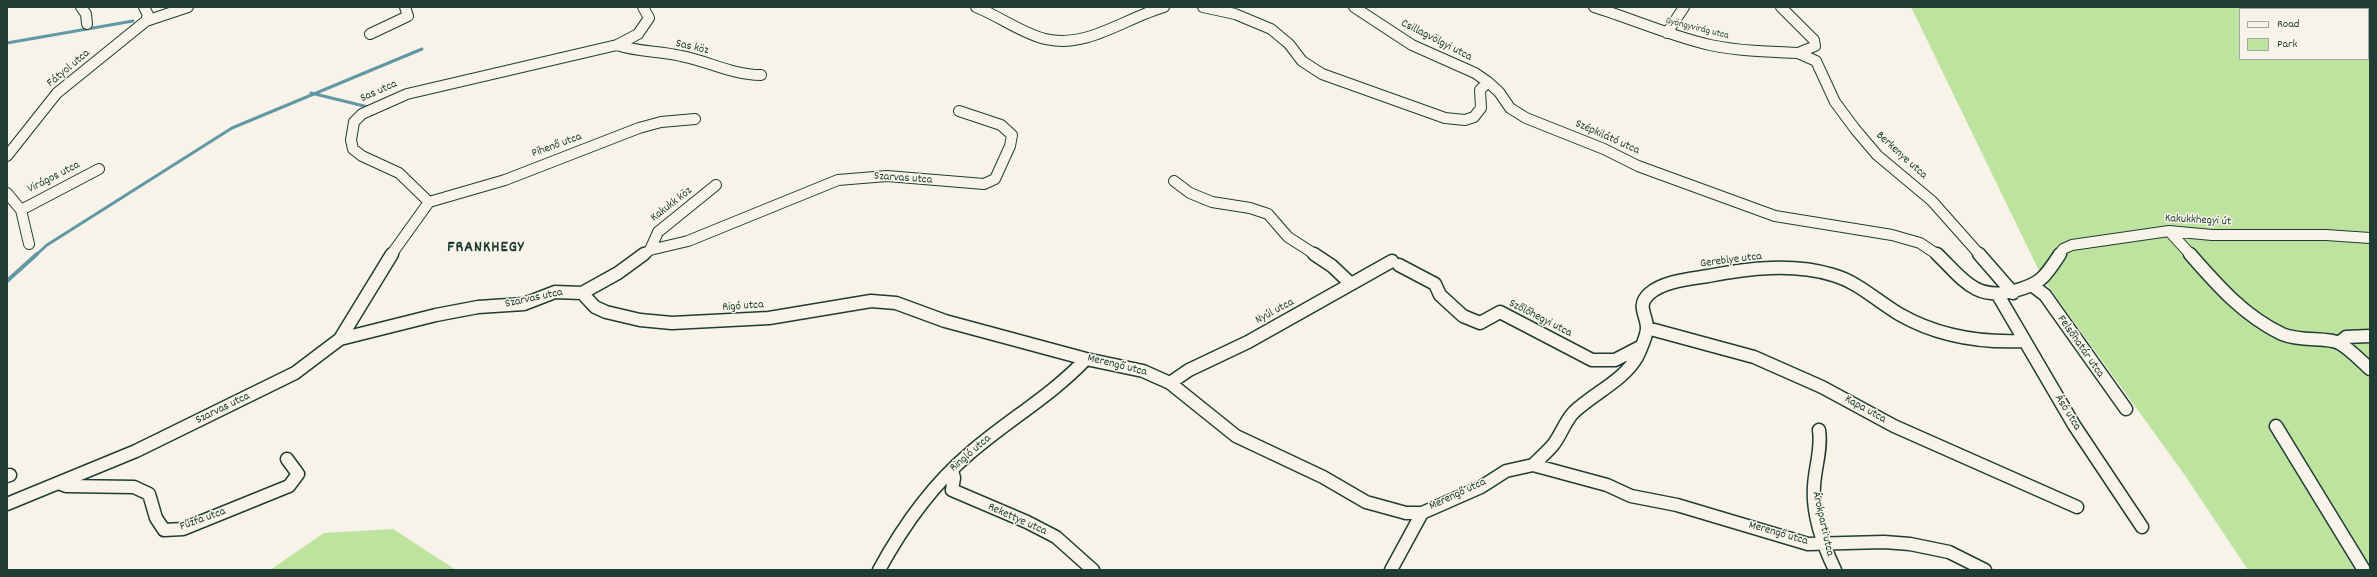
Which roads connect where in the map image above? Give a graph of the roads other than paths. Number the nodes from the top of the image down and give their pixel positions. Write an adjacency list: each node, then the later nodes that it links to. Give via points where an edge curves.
1 (81, 7): 14 (street, via 86,14)
2 (144, 7): 13 (street, via 148,15)
3 (188, 7): 13 (street)
4 (642, 7): 17 (street, Sas utca, via 649,18 645,26 638,34)
5 (976, 7): 6 (street, via 1045,39 1061,41 1099,34)
6 (1164, 7)
7 (1203, 7): 20 (street, via 1235,14 1280,35 1302,61 1322,74 1445,118 1466,120 1477,115 1480,110 1480,90)
8 (1354, 7): 20 (street, Csillagvölgyi utca, via 1412,45 1475,73)
9 (1594, 7): 16 (street, Gyöngyvirág utca)
10 (1684, 7): 16 (street)
11 (1781, 7): 18 (street, via 1816,43 1814,47)
12 (406, 11): 15 (street)
13 (146, 21): 23 (street, Fátyol utca, via 57,93)
14 (87, 24)
15 (370, 34)
16 (1667, 34): 18 (street, Gyöngyvirág utca, via 1700,43 1756,52)
17 (617, 45): 19 (street, Sas köz, via 641,52 685,57 731,72); 28 (street, Sas utca, via 407,94 362,114 354,122 351,140 353,148 362,156 399,173)
18 (1798, 53): 39 (street, Berkenye utca, via 1816,62 1835,102 1877,155 1932,201)
19 (762, 74)
20 (1488, 82): 40 (street, Szépkilátó utca, via 1517,113 1638,166 1775,216 1920,243 1931,249 1968,284 1985,294)
21 (959, 111): 33 (street, Szarvas utca, via 1001,125 1012,135 1010,146 995,179 984,184 887,176 838,180 688,241)
22 (695, 119): 28 (street, Pihenő utca, via 661,122 639,128 505,180)
23 (7, 156)
24 (99, 170): 29 (street, Virágos utca)
25 (1174, 181): 36 (street, via 1190,193 1212,202 1250,208 1268,214 1288,237 1332,266)
26 (716, 185): 33 (street, Kakukk köz, via 658,232)
27 (7, 194): 29 (street)
28 (429, 202): 44 (street, via 398,244)
29 (21, 210): 32 (street)
30 (2169, 231): 31 (street, Kakukkhegyi út, via 2212,235 2326,235); 35 (street, Kakukkhegyi út, via 2068,247 2057,255); 46 (street, via 2237,305 2260,321 2283,334 2300,339)
31 (2370, 238)
32 (29, 244)
33 (650, 250): 38 (street, Szarvas utca, via 618,273)
34 (1395, 263): 36 (street, Nyúl utca); 47 (street, Szőlőhegyi utca, via 1435,284 1440,295 1463,316 1480,323 1500,312 1592,360 1616,360)
35 (2043, 279): 37 (street, Szépkilátó utca)
36 (1350, 283): 50 (street, Nyúl utca, via 1298,315 1247,342 1199,363)
37 (2033, 286): 39 (street, Szépkilátó utca); 51 (street, Felsőhatár utca, via 2045,295)
38 (582, 293): 41 (street, Rigó utca, via 595,307 606,312 640,320 672,323 769,318 871,301 896,303); 44 (street, Szarvas utca, via 554,292 524,304 478,307)
39 (2013, 293): 40 (street, Szépkilátó utca)
40 (1998, 296): 45 (street, Ásó utca)
41 (911, 308): 48 (street, Merengő utca, via 945,320)
42 (1647, 328): 45 (street, Gereblye utca, via 1642,316 1642,306 1645,296 1654,289 1743,270 1800,269 1833,275 1908,319 1936,331 1962,338); 47 (street); 59 (street, Kapa utca, via 1754,357 1822,387 1894,426)
43 (2370, 336): 46 (street, via 2346,337)
44 (340, 339): 57 (street, Szarvas utca, via 295,373 136,451)
45 (2024, 340): 61 (street, Ásó utca, via 2074,425)
46 (2338, 343): 49 (street)
47 (1640, 347): 55 (street, via 1637,357 1625,371 1574,412 1553,445)
48 (1086, 359): 50 (street, Merengő utca, via 1143,371); 56 (street, Ringló utca, via 1071,376 986,440)
49 (2370, 369)
50 (1170, 383): 60 (street, Merengő utca, via 1236,436 1323,476 1366,502 1406,513)
51 (2126, 409)
52 (2276, 426): 68 (street)
53 (1819, 430): 62 (street, Árokparti utca, via 1821,443 1813,492)
54 (287, 459): 57 (street, Fűzfa utca, via 298,474 289,486 183,530 164,530 156,518 149,494 144,490 134,487 66,486)
55 (1533, 466): 60 (street, Merengő utca, via 1506,471 1481,486); 62 (street, Merengő utca, via 1607,485 1631,496 1677,505 1808,544)
56 (952, 470): 63 (street, Ringló utca, via 919,506 889,550); 64 (street, Rekettye utca, via 952,490 1056,537)
57 (57, 483): 58 (street, Szarvas utca)
58 (7, 504)
59 (2077, 507)
60 (1422, 512): 65 (street)
61 (2142, 527)
62 (1825, 546): 66 (street, Árokparti utca); 67 (street, Merengő utca, via 1884,542 1936,548 1960,556)
63 (879, 570)
64 (1093, 570)
65 (1391, 570)
66 (1835, 570)
67 (1985, 570)
68 (2364, 570)

